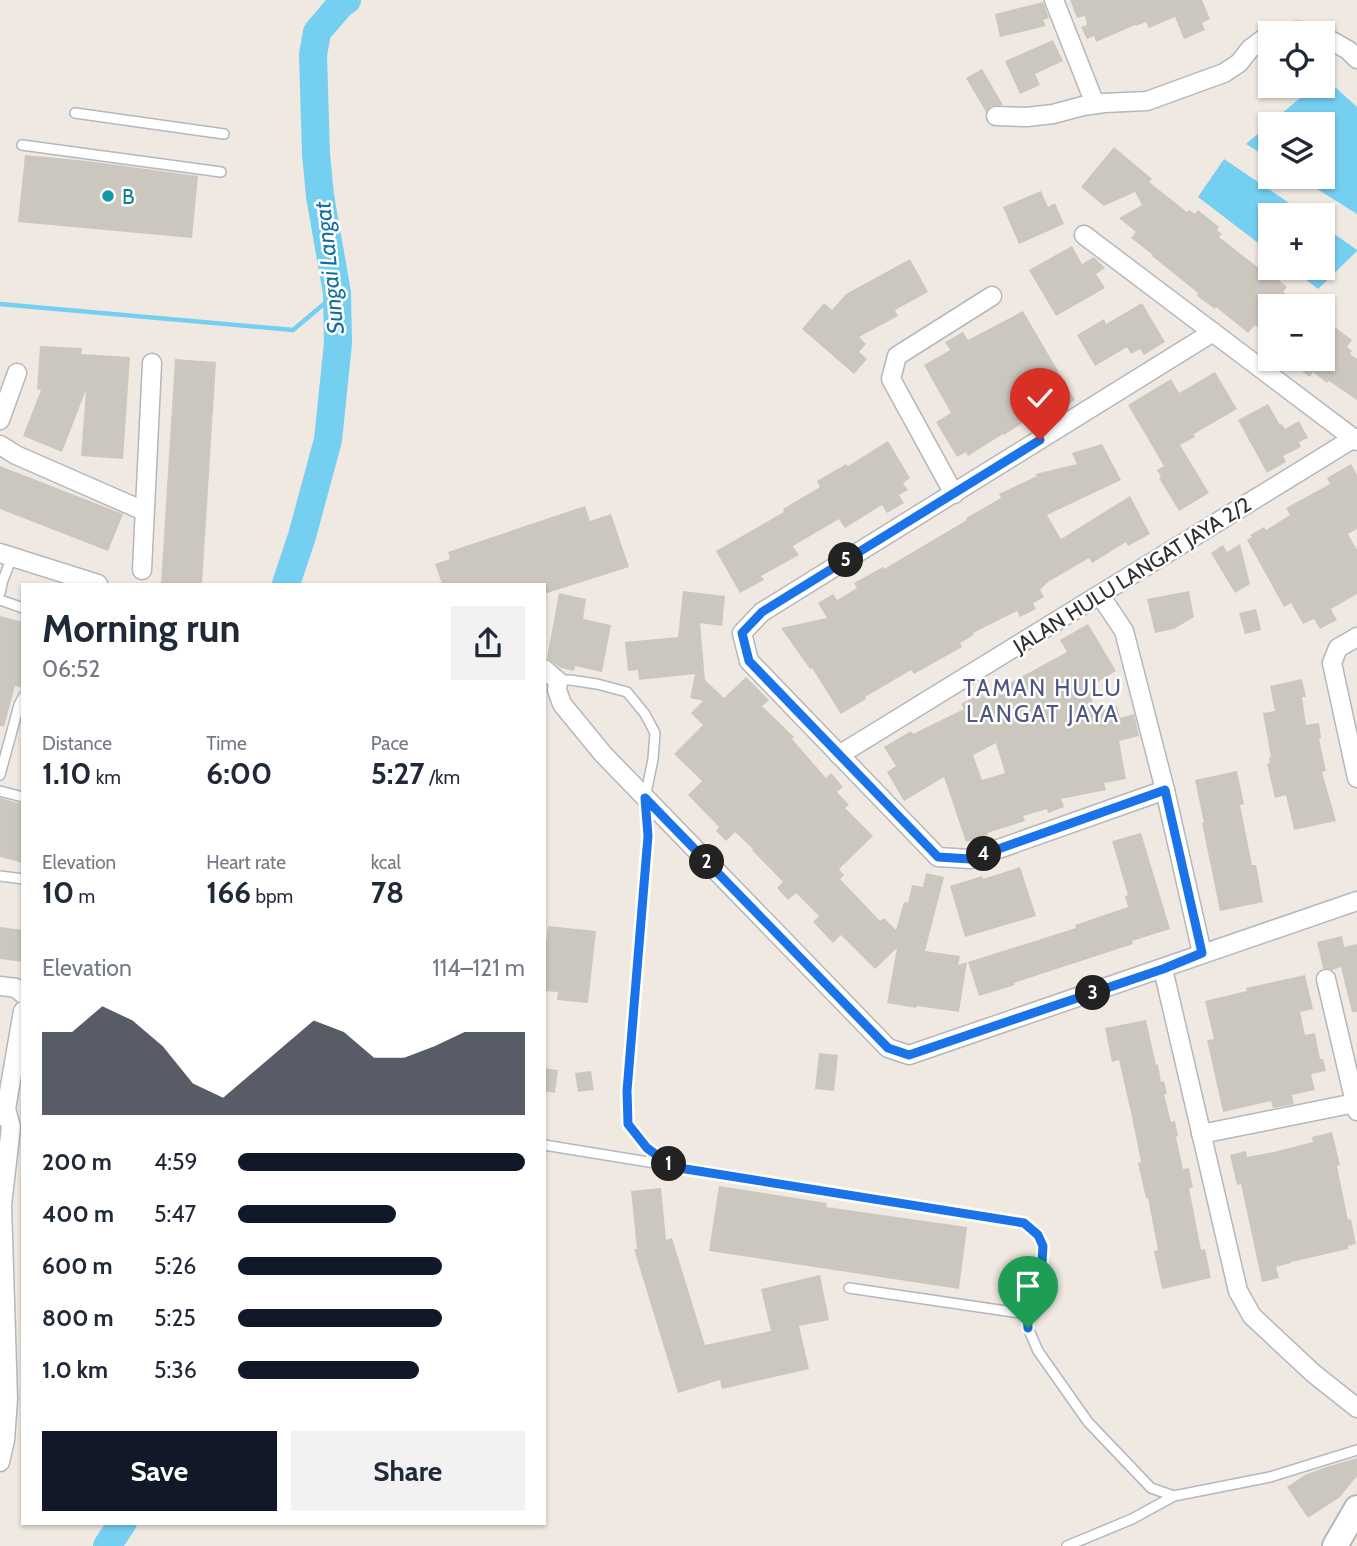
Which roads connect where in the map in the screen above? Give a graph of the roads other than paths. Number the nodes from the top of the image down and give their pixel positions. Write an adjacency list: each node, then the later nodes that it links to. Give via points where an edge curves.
1 (1054, 0): 5 (street)
2 (1335, 43): 4 (street)
3 (1258, 44): 5 (street, via 1224,73 1147,101)
4 (1356, 54)
5 (1095, 104): 7 (street, via 1053,114)
6 (75, 113): 8 (lane)
7 (996, 116)
8 (224, 134)
9 (22, 145): 10 (lane)
10 (221, 172)
11 (1084, 235): 13 (street)
12 (992, 296): 19 (street, via 897,356 891,379)
13 (1213, 332): 17 (street); 19 (street)
14 (152, 363): 20 (street)
15 (18, 373): 16 (street)
16 (0, 421)
17 (1355, 440): 25 (street, JALAN HULU LANGAT JAYA 2/2)
18 (0, 446): 20 (street)
19 (954, 494): 31 (street, via 762,612 742,633 749,661)
20 (144, 511): 22 (street)
21 (6, 555): 23 (street); 24 (lane)
22 (142, 570)
23 (95, 583)
24 (0, 593)
25 (1100, 595): 31 (street, JALAN HULU LANGAT JAYA 2/2); 34 (street, via 1124,631)
26 (0, 600): 27 (lane)
27 (21, 607)
28 (1357, 637): 33 (street, via 1338,648 1332,663)
29 (551, 675): 37 (street, via 569,715); 37 (lane, via 627,692 645,714 655,733)
30 (21, 701): 32 (lane)
31 (839, 755): 34 (street, via 938,857 970,859)
32 (0, 775)
33 (1357, 778)
34 (1165, 790): 41 (street)
35 (0, 791): 36 (lane)
36 (21, 796)
37 (645, 798): 42 (street, via 888,1048 909,1055); 51 (lane, via 648,836 628,1124 647,1148)
38 (0, 876): 39 (lane)
39 (21, 878)
40 (1357, 901): 41 (street)
41 (1202, 953): 42 (street)
42 (1163, 969): 49 (street)
43 (1326, 979): 47 (street)
44 (0, 986): 45 (street)
45 (21, 992)
46 (21, 1020): 48 (street)
47 (1356, 1107): 49 (street)
48 (3, 1113): 56 (street, via 11,1127 2,1205 8,1399)
49 (1201, 1134): 54 (street, via 1238,1291 1247,1308 1313,1373)
50 (546, 1145): 51 (lane)
51 (673, 1167): 53 (lane, via 1024,1223 1043,1246)
52 (849, 1288): 53 (lane)
53 (1027, 1314): 57 (lane, via 1038,1351 1088,1422 1151,1488)
54 (1357, 1408)
55 (1357, 1450): 57 (lane, via 1270,1477)
56 (0, 1462)
57 (1174, 1496): 59 (lane)
58 (1357, 1508): 60 (main road)
59 (1067, 1546)
60 (1335, 1546)

